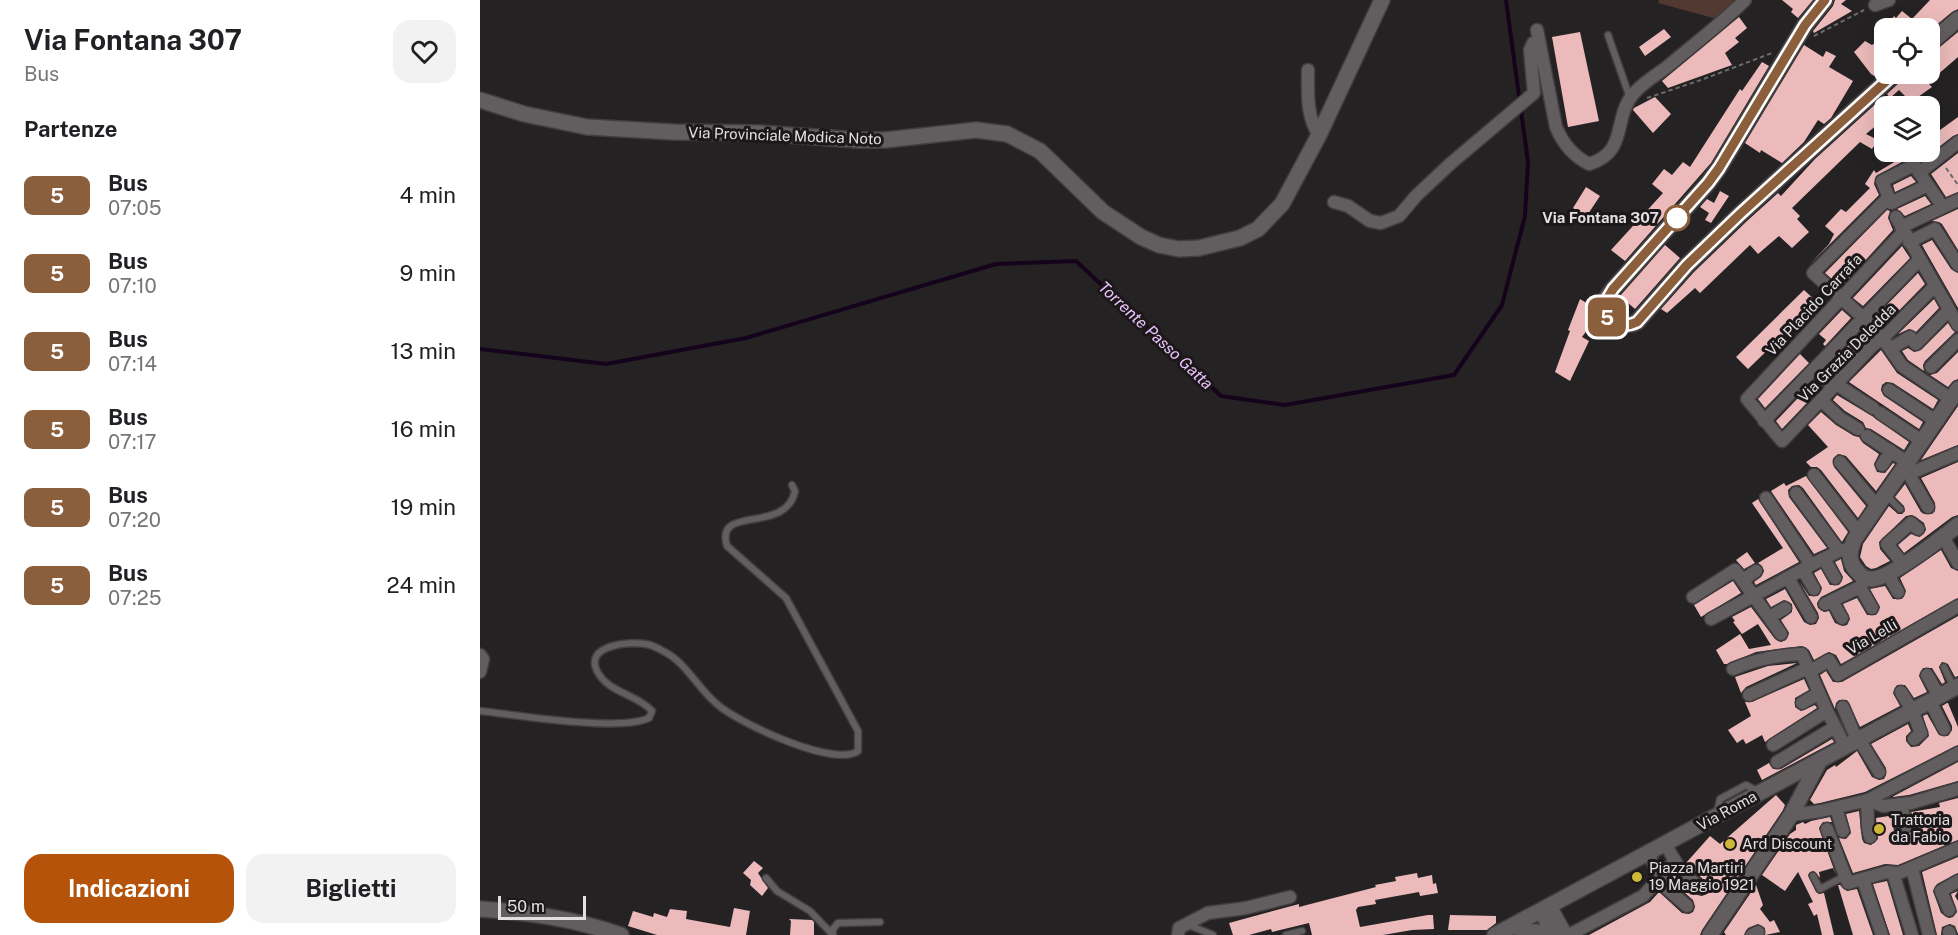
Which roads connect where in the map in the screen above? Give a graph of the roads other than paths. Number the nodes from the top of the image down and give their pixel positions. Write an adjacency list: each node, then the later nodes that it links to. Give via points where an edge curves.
1 (1382, 0): 13 (street, Via Provinciale Modica Noto)
2 (1745, 0): 11 (street)
3 (1825, 0): 10 (street, via 1805,25 1713,176 1607,297 1604,314 1611,321 1629,326 1637,322 1687,265)
4 (1889, 0): 5 (street)
5 (1875, 6)
6 (1958, 20): 8 (street)
7 (1608, 35): 11 (lane)
8 (1940, 35)
9 (1308, 70): 13 (street, via 1308,107)
10 (1883, 84)
11 (1632, 96): 19 (street, via 1612,150 1596,162 1581,160 1562,141 1556,127 1538,36 1530,50 1534,93 1450,164 1399,216 1381,223 1370,221)
12 (480, 100): 13 (street, Via Provinciale Modica Noto, via 586,127 858,140 976,130 1007,134 1040,151 1124,227 1159,245 1179,249 1217,245 1258,229 1282,204)
13 (1319, 135)
14 (1958, 142): 15 (street)
15 (1920, 173): 16 (street); 18 (street, via 1914,165 1882,181)
16 (1928, 185): 18 (street); 20 (street)
17 (1958, 200): 20 (street)
18 (1889, 201): 26 (street, via 1813,273)
19 (1334, 202)
20 (1943, 207): 21 (street)
21 (1902, 229): 22 (street, via 1935,229); 23 (street); 26 (street, Via Placido Carrafa)
22 (1954, 251): 24 (street)
23 (1920, 259): 25 (street); 28 (street)
24 (1958, 265)
25 (1935, 286): 27 (street); 31 (street, Via Grazia Deledda)
26 (1841, 298): 28 (street); 38 (street, Via Placido Carrafa, via 1747,399)
27 (1949, 310): 29 (street); 31 (street, via 1916,344 1910,337)
28 (1863, 318): 31 (street); 33 (street)
29 (1958, 325)
30 (1958, 340): 32 (street)
31 (1886, 344): 34 (street, Via Grazia Deledda, via 1872,346); 36 (street, via 1902,366)
32 (1931, 368)
33 (1814, 370): 34 (street); 38 (street)
34 (1835, 385): 37 (street, Via Grazia Deledda); 40 (street)
35 (1889, 390): 39 (street)
36 (1954, 394): 39 (street)
37 (1821, 400): 38 (street, Via Grazia Deledda, via 1782,441); 41 (street, via 1840,418)
38 (1764, 421)
39 (1936, 421): 40 (street)
40 (1922, 441): 45 (street)
41 (1891, 451): 44 (street); 45 (street)
42 (1958, 453): 45 (street)
43 (1840, 462): 50 (street)
44 (1882, 465)
45 (1907, 468): 50 (street); 51 (street)
46 (1814, 476): 55 (street)
47 (792, 485): 94 (lane, via 794,497 782,513 734,524 725,538 727,546 786,598 858,731 858,751 854,754 822,752 768,734 736,718 718,706 673,656 646,644 605,648 595,660 596,670 605,682 652,711 649,718 639,723)
48 (1796, 493): 57 (street)
49 (1766, 498): 61 (street)
50 (1881, 500): 52 (lane); 55 (street)
51 (1928, 507)
52 (1900, 510)
53 (1958, 525): 56 (street)
54 (1918, 530): 60 (street, via 1911,523 1887,544)
55 (1859, 533): 57 (street)
56 (1943, 537): 59 (street); 60 (street)
57 (1845, 550): 58 (street); 67 (street)
58 (1824, 559): 61 (street); 65 (street)
59 (1958, 563)
60 (1903, 564): 63 (street)
61 (1807, 567): 64 (street); 68 (street)
62 (1756, 571): 66 (street)
63 (1887, 573): 67 (street); 69 (street)
64 (1788, 578): 70 (street); 76 (street)
65 (1835, 578)
66 (1743, 580): 70 (street); 71 (street, via 1735,570)
67 (1862, 582): 74 (street); 77 (street, via 1829,602)
68 (1814, 589)
69 (1898, 592)
70 (1754, 596): 75 (street); 78 (street)
71 (1693, 597)
72 (1958, 606): 83 (street, Via Lelli, via 1838,675 1829,660)
73 (1785, 608): 75 (street)
74 (1872, 608)
75 (1770, 617): 79 (street)
76 (1811, 617)
77 (1842, 618)
78 (1711, 619)
79 (1781, 634)
80 (480, 655): 84 (street)
81 (1944, 667): 86 (lane)
82 (1733, 669): 83 (street, via 1773,656 1802,654)
83 (1808, 670): 88 (street); 89 (street)
84 (480, 672)
85 (1927, 675): 90 (street)
86 (1956, 687): 90 (street, Via Roma)
87 (1901, 692): 93 (street)
88 (1819, 693): 91 (street); 95 (street)
89 (1749, 695)
90 (1935, 698): 93 (street, Via Roma); 97 (street)
91 (1802, 703)
92 (1843, 707): 99 (street)
93 (1912, 710): 98 (street, via 1921,733); 99 (street, Via Roma)
94 (480, 711)
95 (1827, 711): 96 (street); 100 (street)
96 (1835, 728): 99 (street); 102 (street)
97 (1944, 729)
98 (1914, 739)
99 (1854, 742): 103 (street, Via Roma); 104 (street)
100 (1773, 745)
101 (1958, 753): 108 (street)
102 (1777, 762)
103 (1819, 762): 105 (street, Via Roma); 107 (street)
104 (1879, 772)
105 (1786, 780): 107 (street); 116 (street, Via Roma)
106 (1958, 789): 109 (street)
107 (1803, 792): 111 (street)
108 (1867, 800): 109 (street, via 1883,806); 110 (street); 115 (street)
109 (1899, 804): 113 (street, via 1908,825)
110 (1836, 808): 111 (street); 114 (street)
111 (1791, 815): 145 (street)
112 (1827, 829): 123 (street)
113 (1900, 829)
114 (1843, 831)
115 (1870, 837)
116 (1665, 844): 118 (street, Via Roma); 119 (street)
117 (1958, 848): 120 (street)
118 (1648, 853): 124 (street); 131 (street, Via Roma)
119 (1675, 861): 124 (street); 128 (street)
120 (1912, 868): 121 (street); 148 (street)
121 (1893, 873): 126 (street); 147 (street)
122 (1813, 876): 123 (lane, via 1820,889)
123 (1845, 876): 126 (street, via 1848,883)
124 (1660, 877): 130 (street, via 1664,886); 136 (street, via 1643,896)
125 (766, 878): 141 (lane, via 777,891 810,911)
126 (1863, 880): 146 (street)
127 (1958, 881): 133 (street, via 1941,891)
128 (1700, 888)
129 (1290, 897): 135 (street, via 1208,914)
130 (1687, 906)
131 (1545, 908): 138 (street, Via Roma); 139 (street)
132 (480, 909): 140 (street, via 541,914)
133 (1948, 910)
134 (880, 922): 141 (lane, via 838,923)
135 (1185, 924): 142 (street); 143 (lane)
136 (1586, 931): 139 (street)
137 (1302, 932): 144 (lane)
138 (1501, 932): 139 (street)
139 (1561, 933)
140 (621, 935)
141 (833, 935)
142 (1178, 935)
143 (1213, 935)
144 (1286, 935)
145 (1710, 935)
146 (1882, 935)
147 (1912, 935)
148 (1929, 935)

